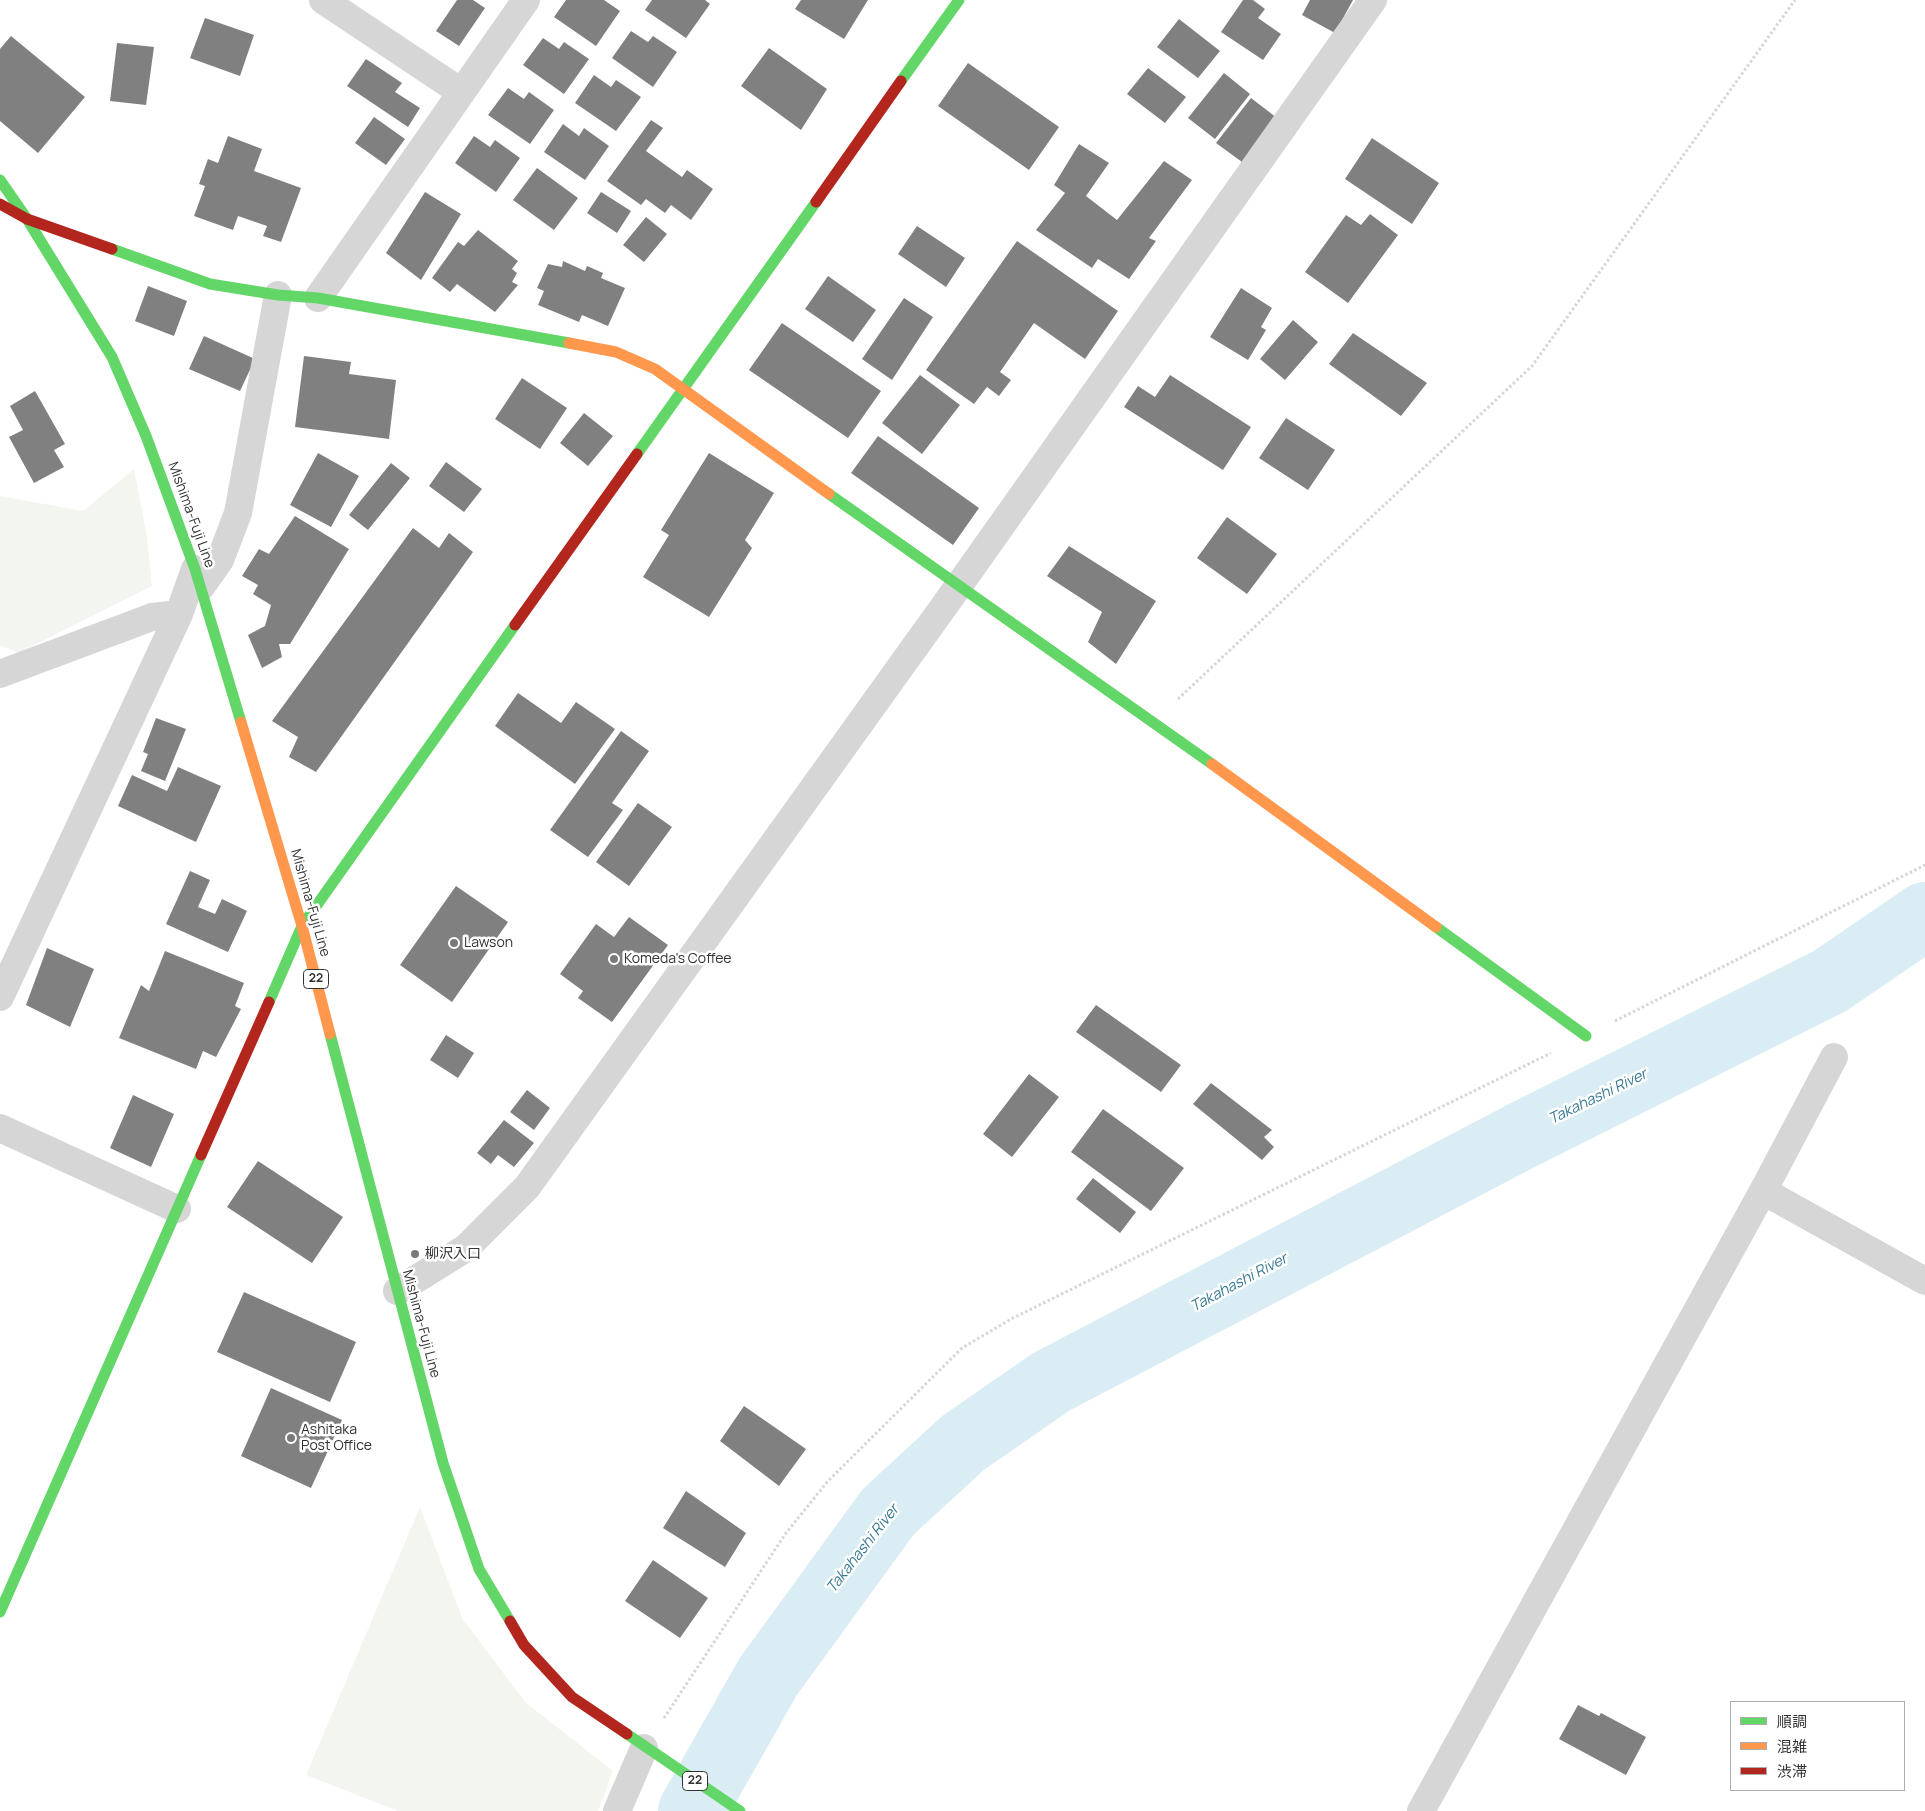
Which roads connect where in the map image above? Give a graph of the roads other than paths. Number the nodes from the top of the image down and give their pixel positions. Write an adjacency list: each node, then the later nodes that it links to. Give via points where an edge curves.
1 (323, 0): 5 (street)
2 (526, 0): 5 (street)
3 (959, 0): 11 (street)
4 (1373, 0): 13 (street)
5 (461, 92): 10 (street)
6 (0, 180): 8 (street, Mishima-Fuji Line / 22)
7 (0, 204): 8 (street)
8 (27, 219): 9 (street, via 210,284); 12 (street, Mishima-Fuji Line / 22, via 112,357 146,436)
9 (278, 295): 10 (street); 12 (street, via 238,513 220,560)
10 (318, 298): 11 (street, via 616,352 655,369)
11 (683, 391): 13 (street); 16 (street)
12 (198, 578): 14 (street); 16 (street, Mishima-Fuji Line / 22)
13 (960, 584): 18 (street); 24 (street, via 527,1187 466,1248)
14 (179, 614): 15 (street, via 152,617); 17 (street)
15 (0, 674)
16 (302, 926): 22 (street); 24 (street, Mishima-Fuji Line / 22)
17 (0, 997)
18 (1586, 1036)
19 (1834, 1057): 21 (street)
20 (0, 1128): 22 (street)
21 (1763, 1191): 23 (street); 29 (street)
22 (177, 1209): 25 (street)
23 (1925, 1281)
24 (398, 1292): 26 (street, Mishima-Fuji Line / 22, via 443,1463 479,1569 524,1644 572,1697)
25 (0, 1612)
26 (647, 1749): 27 (street); 28 (street, 22)
27 (617, 1811)
28 (740, 1811)
29 (1421, 1811)

